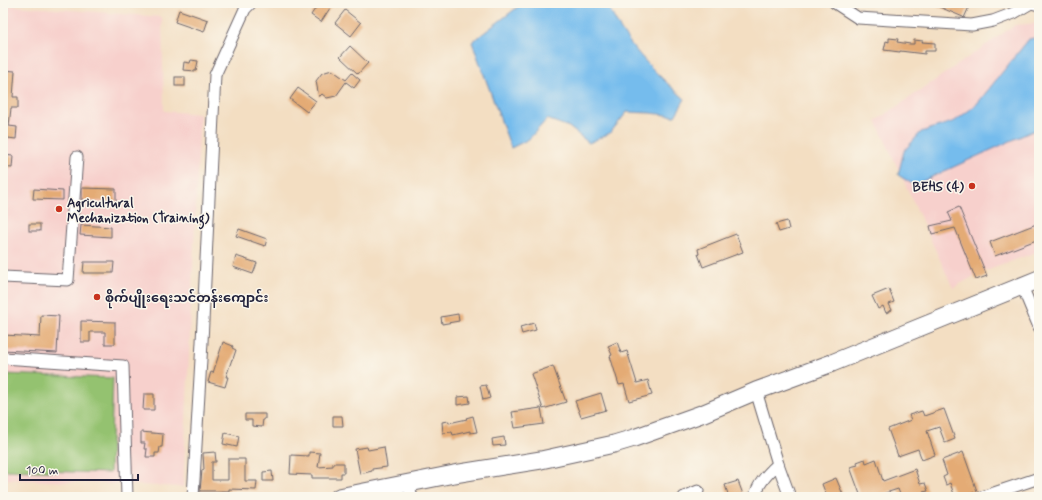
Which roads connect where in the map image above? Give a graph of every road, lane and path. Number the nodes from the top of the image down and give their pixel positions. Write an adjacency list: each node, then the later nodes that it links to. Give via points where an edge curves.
1 (251, 3): 16 (street, via 245,9 214,75)
2 (835, 3): 3 (street, via 858,18 972,26 993,22 1031,3)
3 (1039, 5)
4 (77, 157): 5 (street, via 68,280)
5 (3, 277)
6 (1039, 279): 7 (highway)
7 (1022, 286): 8 (street); 10 (highway)
8 (1039, 327)
9 (3, 358): 15 (street, via 124,366)
10 (756, 391): 11 (street); 13 (highway, via 704,414 614,444)
11 (778, 464): 19 (street, via 765,477); 20 (street)
12 (1039, 478): 21 (street)
13 (410, 490): 17 (highway)
14 (698, 491): 18 (street)
15 (127, 497)
16 (192, 497)
17 (339, 497)
18 (684, 497)
19 (755, 497)
20 (790, 497)
21 (982, 497)

